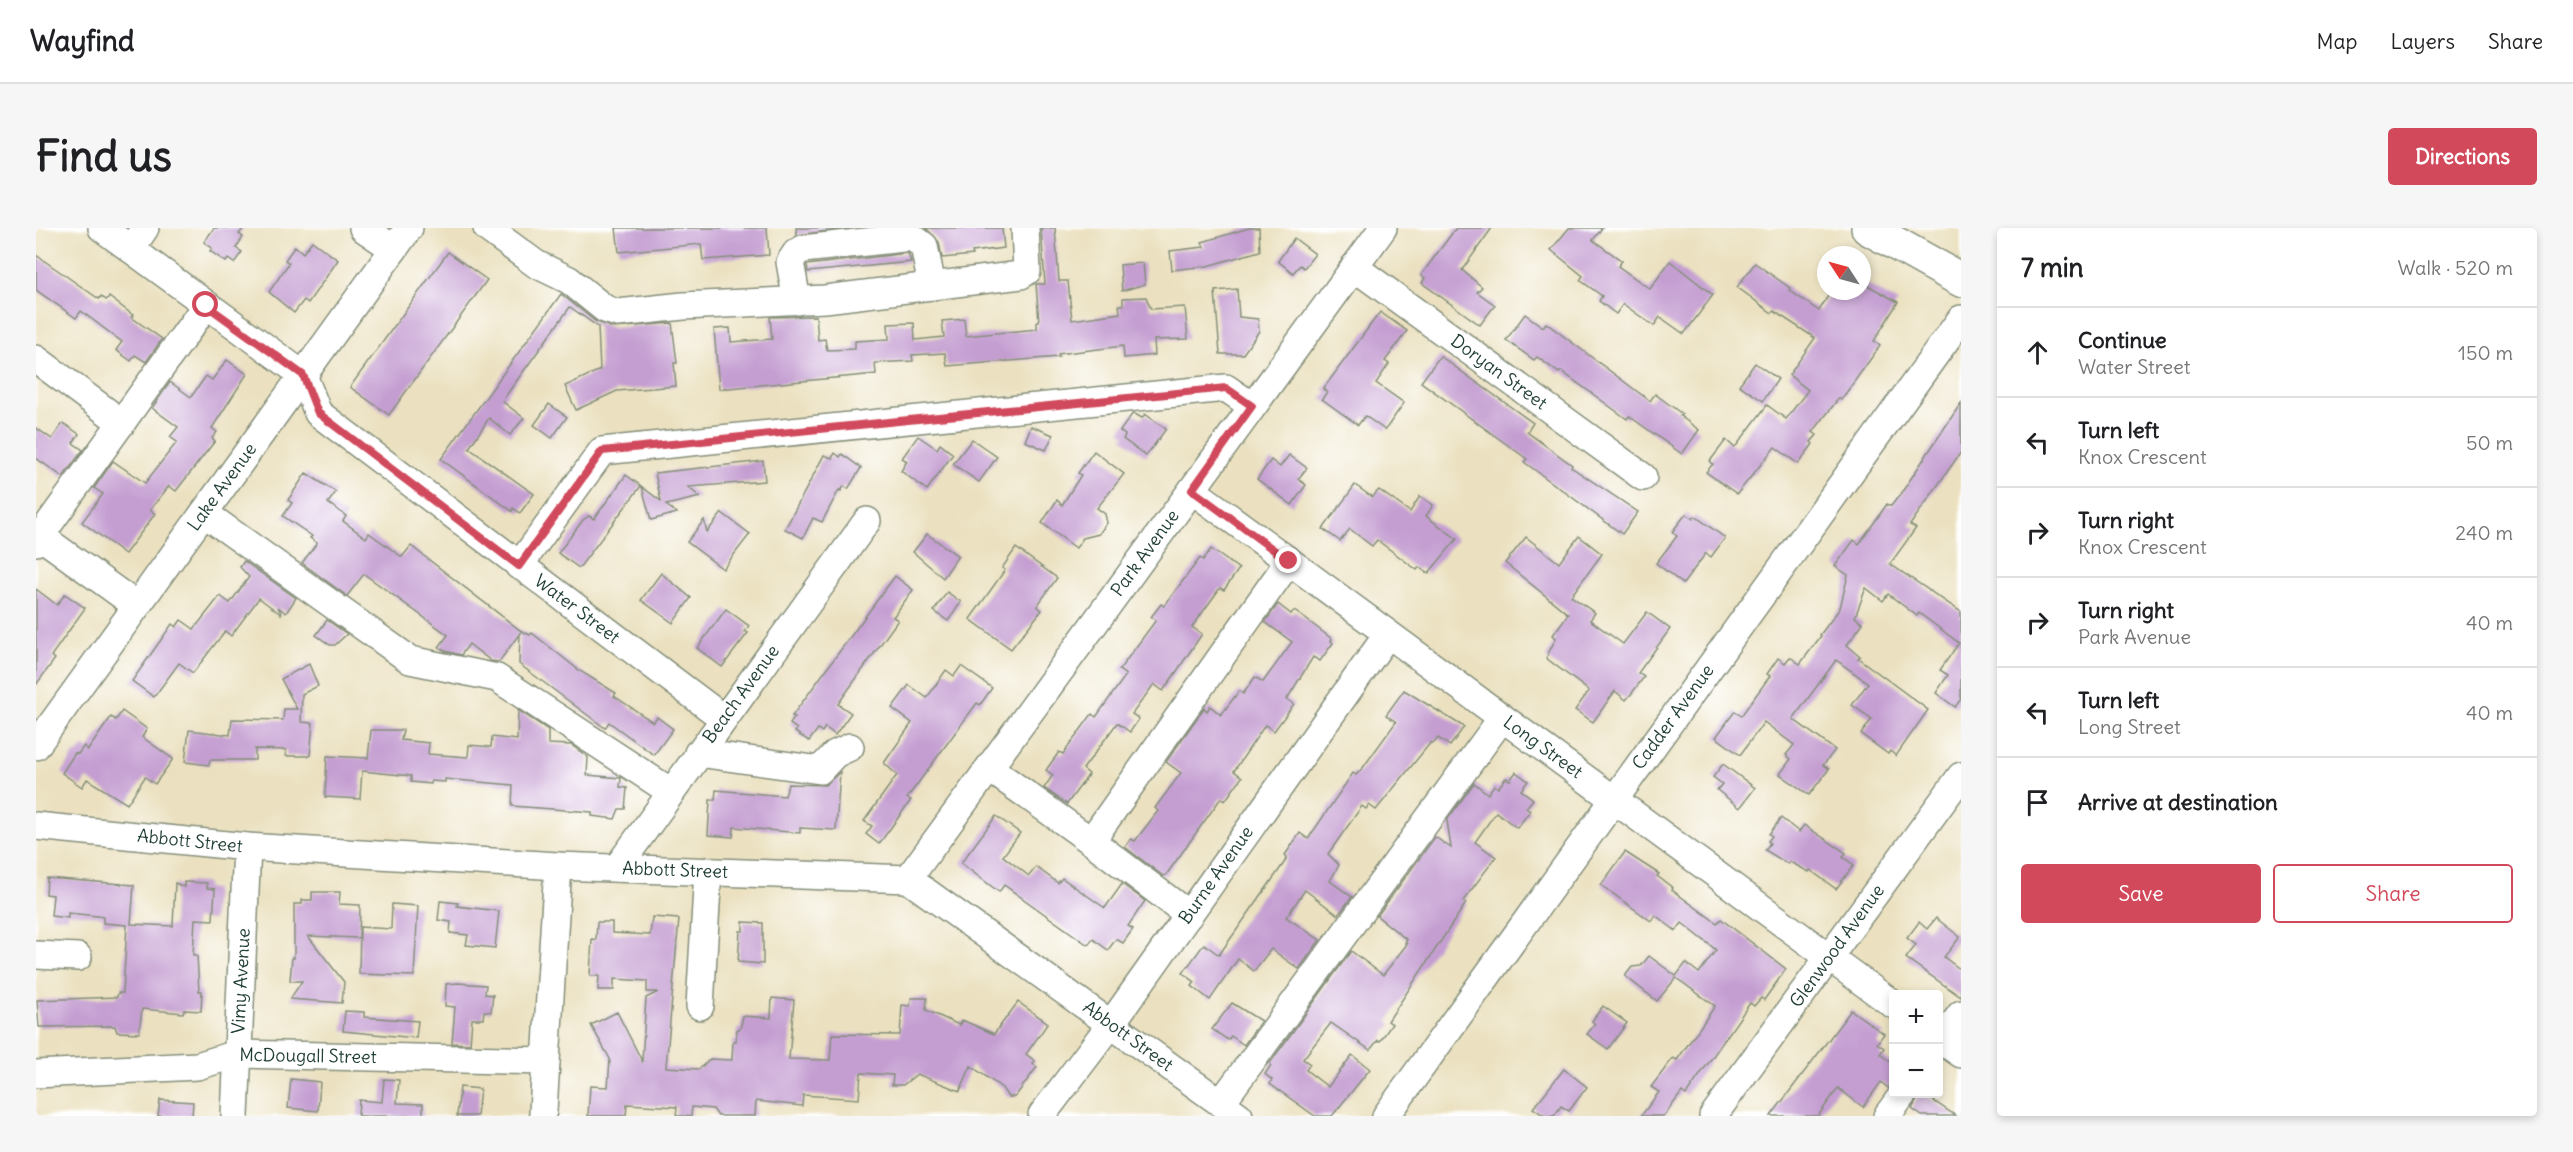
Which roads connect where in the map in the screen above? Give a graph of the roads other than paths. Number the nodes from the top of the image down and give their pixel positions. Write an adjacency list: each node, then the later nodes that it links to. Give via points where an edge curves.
1 (102, 228): 7 (street)
2 (363, 228): 8 (street)
3 (487, 228): 12 (street, via 612,312)
4 (1025, 228): 11 (street, via 1024,273)
5 (1383, 228): 9 (street, Park Avenue)
6 (1868, 228): 10 (main road)
7 (138, 238): 13 (street)
8 (401, 238): 16 (street, Lake Avenue)
9 (1354, 267): 17 (street, Park Avenue); 19 (street, Doryan Street)
10 (1961, 280)
11 (932, 286): 12 (street); 12 (street, via 924,246 912,237 803,249 790,262)
12 (797, 301)
13 (206, 305): 16 (street); 18 (street)
14 (1961, 319): 36 (street, Cadder Avenue)
15 (36, 358): 18 (street)
16 (303, 375): 21 (street, Lake Avenue); 25 (street, Water Street, via 318,413)
17 (1252, 406): 20 (street, Park Avenue); 25 (street, via 1226,388 602,451)
18 (122, 423): 23 (street)
19 (1643, 477)
20 (1192, 490): 24 (street, Long Street); 33 (street, Park Avenue)
21 (204, 513): 26 (street, Lake Avenue); 35 (street, via 410,660 498,678)
22 (867, 521): 28 (street, Beach Avenue)
23 (38, 537): 26 (street)
24 (1289, 561): 27 (street, Long Street); 38 (street)
25 (519, 566): 28 (street, Water Street)
26 (137, 606): 30 (street, Lake Avenue)
27 (1388, 634): 29 (street, Long Street); 44 (street, Burne Avenue)
28 (723, 718): 32 (street, Beach Avenue)
29 (1502, 718): 36 (street, Long Street); 57 (street)
30 (36, 746)
31 (850, 747): 32 (street, via 835,754 820,770)
32 (698, 753): 35 (street, Beach Avenue)
33 (989, 768): 38 (street); 43 (street, Park Avenue)
34 (1961, 776): 47 (street, Glenwood Avenue)
35 (671, 792): 41 (street, Beach Avenue)
36 (1614, 799): 47 (street, Long Street); 61 (street, Cadder Avenue)
37 (36, 826): 39 (street, Abbott Street)
38 (1091, 841): 44 (street)
39 (247, 847): 40 (street, Abbott Street); 53 (street, Vimy Avenue)
40 (558, 866): 41 (street, Abbott Street); 54 (street)
41 (617, 868): 42 (street, Abbott Street)
42 (708, 871): 43 (street, Abbott Street); 49 (street)
43 (908, 879): 51 (street, Abbott Street)
44 (1189, 915): 51 (street, Burne Avenue)
45 (36, 955): 46 (street)
46 (78, 957)
47 (1829, 958): 48 (street, Long Street); 62 (street, Glenwood Avenue)
48 (1889, 1002)
49 (700, 1006)
50 (1961, 1014): 52 (street)
51 (1111, 1024): 57 (street, Abbott Street); 59 (street, Burne Avenue)
52 (1945, 1045)
53 (237, 1054): 54 (street, McDougall Street); 55 (street, McDougall Street, via 197,1066); 60 (street, Vimy Avenue)
54 (546, 1061): 58 (street)
55 (36, 1074)
56 (1900, 1098): 63 (street)
57 (1230, 1110)
58 (543, 1111)
59 (1042, 1115)
60 (234, 1116)
61 (1386, 1116)
62 (1713, 1116)
63 (1887, 1116)

